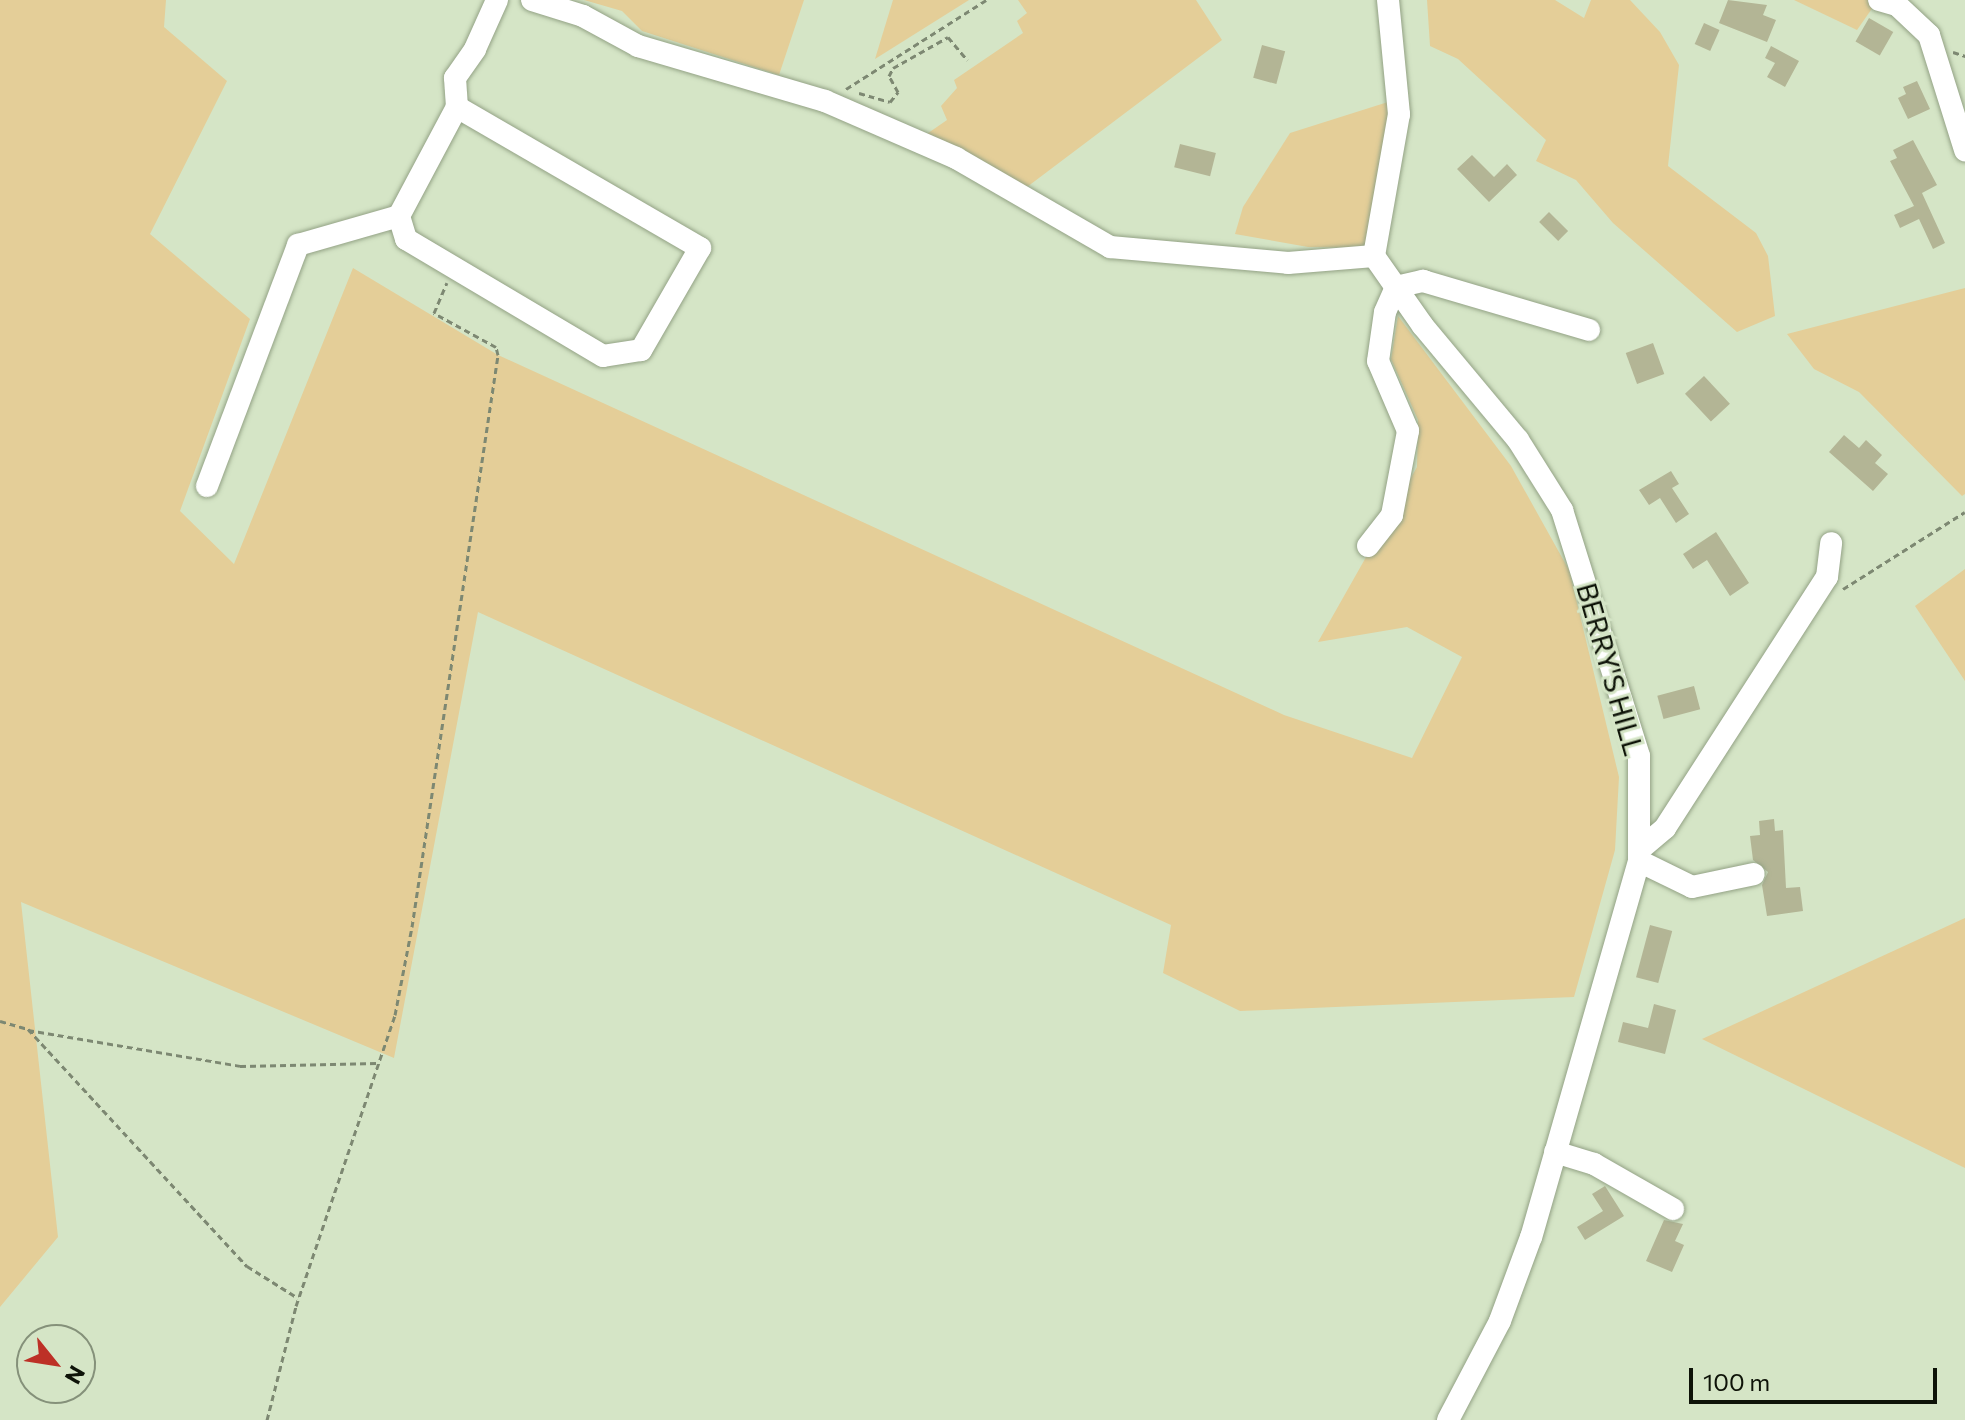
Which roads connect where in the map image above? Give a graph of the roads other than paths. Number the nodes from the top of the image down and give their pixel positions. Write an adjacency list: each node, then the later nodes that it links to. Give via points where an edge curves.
1 (497, 0): 5 (street, via 455,78)
2 (532, 0): 8 (street, via 583,16 638,46 832,104 956,158 1110,247 1288,263)
3 (1388, 0): 8 (street, via 1399,114)
4 (1879, 0): 6 (street, via 1897,5 1929,35)
5 (457, 107): 7 (street); 7 (street, via 700,248 641,350 603,356 456,264 406,239)
6 (1965, 150)
7 (399, 216): 11 (street, via 298,245)
8 (1374, 256): 9 (street, BERRY'S HILL)
9 (1396, 287): 10 (street, via 1423,281); 13 (street, via 1385,312 1378,361 1408,431 1392,515); 14 (street, BERRY'S HILL, via 1518,440 1562,510 1639,756)
10 (1589, 330)
11 (207, 486)
12 (1831, 543): 14 (street, via 1827,577 1665,828)
13 (1368, 546)
14 (1639, 856): 15 (street, via 1692,887); 16 (street, BERRY'S HILL)
15 (1754, 874)
16 (1555, 1152): 17 (street, via 1594,1164); 18 (street, BERRY'S HILL, via 1500,1321)
17 (1673, 1209)
18 (1448, 1420)

